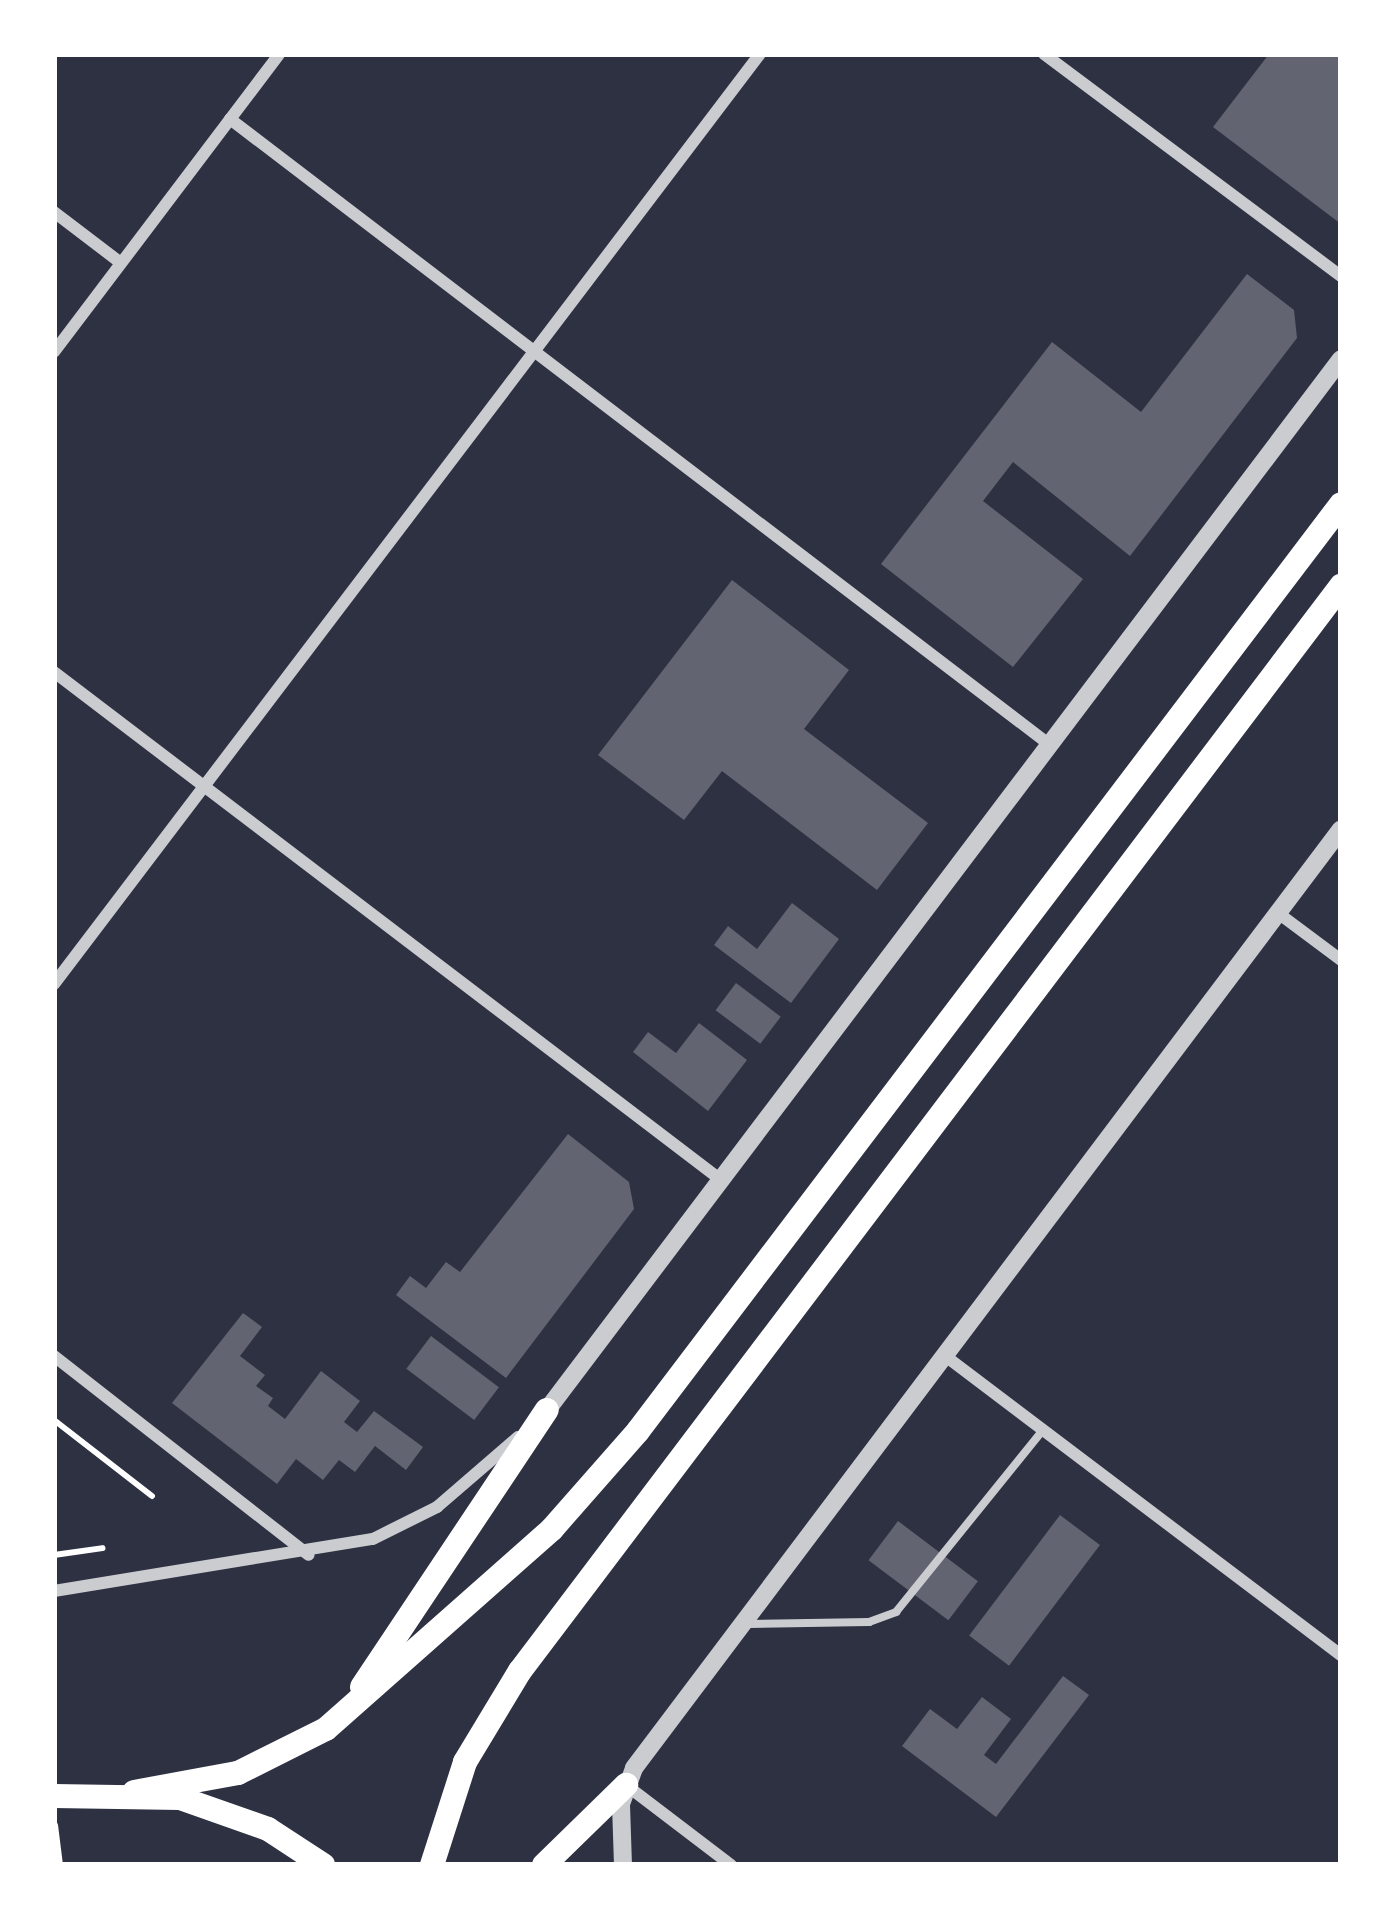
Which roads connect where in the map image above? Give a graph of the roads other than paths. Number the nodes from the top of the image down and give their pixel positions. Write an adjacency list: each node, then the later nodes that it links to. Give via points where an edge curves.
1 (279, 54): 4 (street)
2 (760, 54): 8 (street)
3 (1044, 54): 7 (street)
4 (230, 119): 6 (street); 8 (street)
5 (54, 212): 6 (street)
6 (121, 262): 9 (street)
7 (1341, 276)
8 (534, 351): 14 (street); 15 (street)
9 (54, 352)
10 (1341, 359): 14 (street)
11 (1341, 504): 29 (main road, via 595,1483 503,1579)
12 (1341, 589): 34 (main road, via 520,1671 465,1762)
13 (54, 672): 15 (street)
14 (1050, 746): 20 (street)
15 (204, 787): 19 (street); 20 (street)
16 (1341, 829): 17 (street)
17 (1278, 913): 18 (street); 21 (street)
18 (1341, 960)
19 (54, 984)
20 (721, 1180): 23 (street)
21 (944, 1355): 24 (street); 27 (street)
22 (54, 1356): 25 (street)
23 (547, 1410): 25 (street, via 436,1507 374,1539); 29 (main road, via 411,1624)
24 (1043, 1430): 27 (lane, via 896,1612 869,1622); 28 (street)
25 (309, 1555): 26 (street)
26 (54, 1592)
27 (741, 1624): 30 (street)
28 (1341, 1655)
29 (326, 1729): 31 (main road, via 238,1773)
30 (626, 1785): 35 (main road); 36 (street); 37 (street)
31 (134, 1792): 32 (main road); 33 (main road, via 225,1811)
32 (54, 1796)
33 (323, 1865)
34 (432, 1865)
35 (544, 1865)
36 (623, 1865)
37 (731, 1865)

